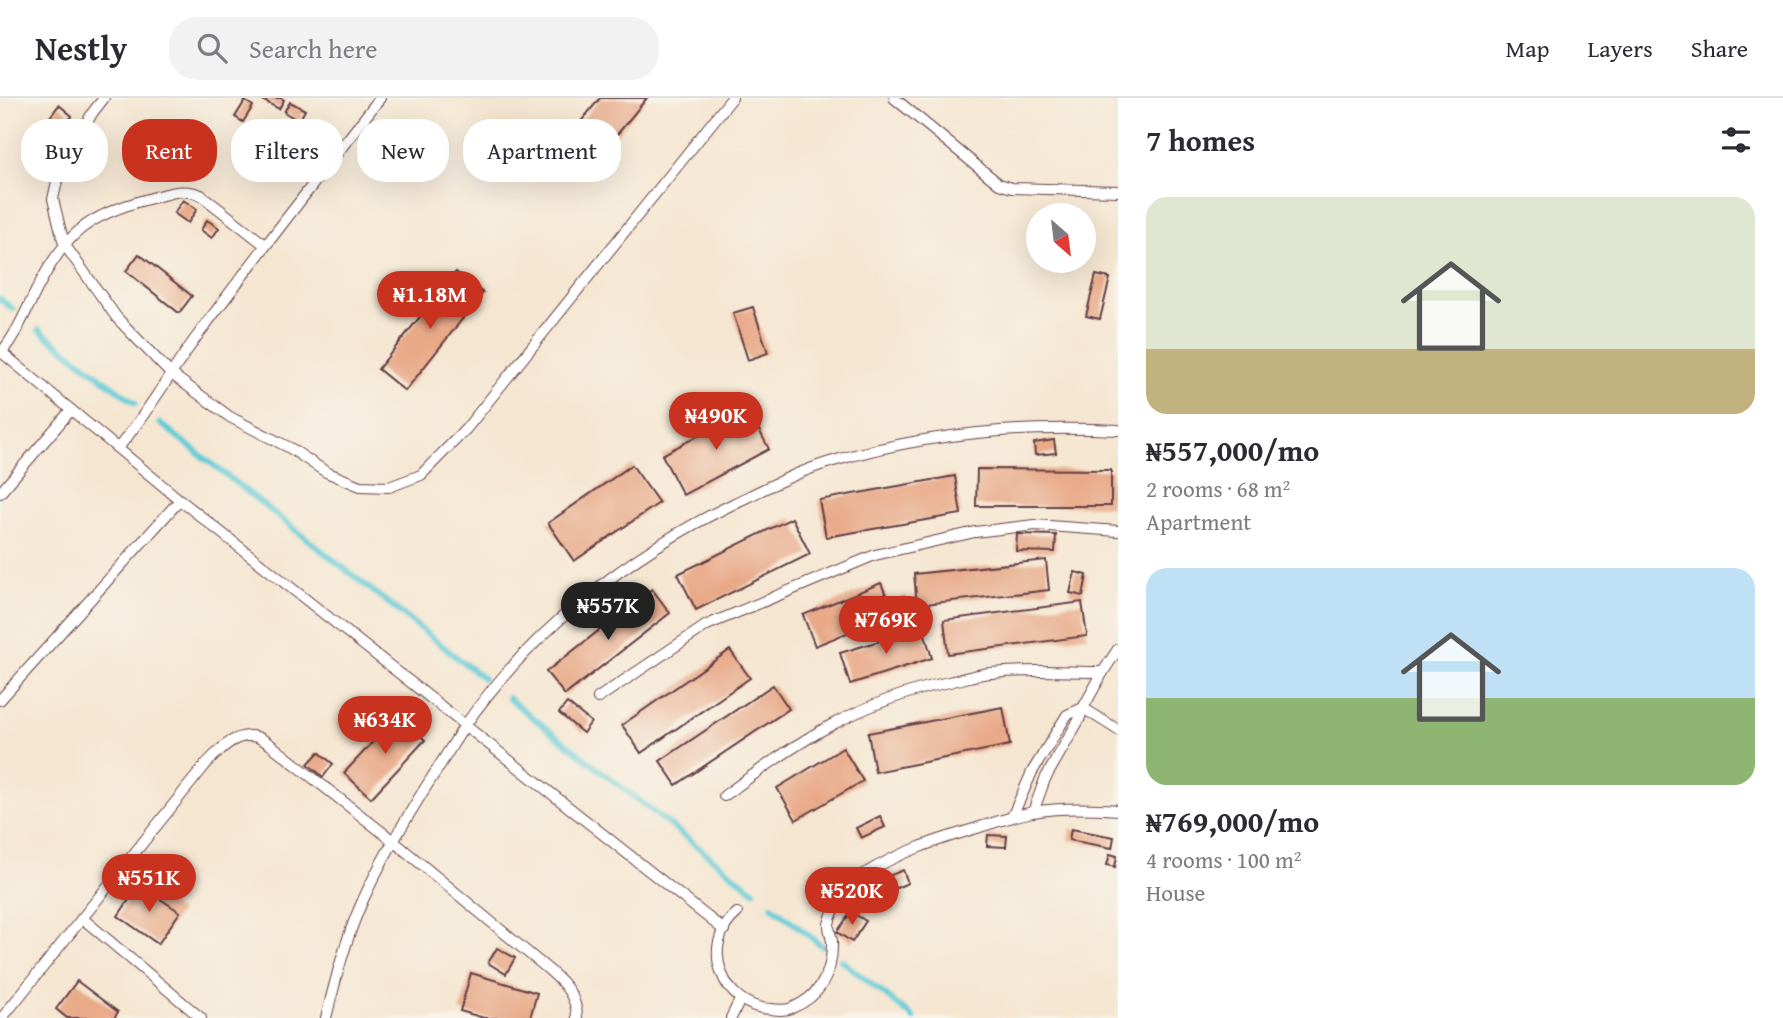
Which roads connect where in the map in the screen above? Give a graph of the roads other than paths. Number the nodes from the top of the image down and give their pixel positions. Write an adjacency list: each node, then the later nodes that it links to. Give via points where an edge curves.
1 (104, 98): 6 (lane, via 60,168 53,199)
2 (380, 98): 7 (lane)
3 (732, 98): 9 (lane, via 466,429 421,475 389,486 360,486 326,472 230,417)
4 (894, 98): 5 (lane, via 999,184)
5 (1118, 191)
6 (64, 244): 7 (lane, via 79,229 117,207 192,191); 8 (lane, via 16,334); 9 (lane, via 117,318)
7 (265, 245): 9 (lane)
8 (1, 352): 10 (lane)
9 (170, 373): 12 (lane)
10 (71, 410): 12 (lane); 13 (lane)
11 (1118, 430): 21 (lane, via 960,435 828,462 774,484 662,542 608,579 507,674)
12 (118, 448): 14 (lane)
13 (0, 493)
14 (180, 500): 19 (lane); 21 (lane)
15 (1118, 531): 18 (lane, via 1035,525 874,555 707,625)
16 (1118, 649): 17 (lane)
17 (1103, 672): 20 (lane); 23 (lane, via 991,673 919,688 818,730)
18 (598, 698)
19 (0, 700)
20 (1083, 708): 22 (lane); 25 (lane); 26 (lane, via 1067,715 1032,772)
21 (465, 725): 27 (lane); 30 (lane)
22 (1118, 730)
23 (724, 796)
24 (1118, 810): 25 (lane)
25 (1033, 812): 26 (lane)
26 (1012, 817): 31 (lane, via 922,844 849,884 829,923 829,971 805,1002 778,1010 758,1009)
27 (392, 840): 29 (lane, via 276,749 257,737 241,736 206,764); 34 (lane, via 362,901); 35 (lane, via 564,983 573,997)
28 (737, 913): 30 (lane)
29 (82, 918): 32 (lane); 33 (lane)
30 (723, 930): 31 (lane, via 719,968)
31 (740, 1000): 36 (lane)
32 (2, 1018)
33 (201, 1018)
34 (326, 1018)
35 (577, 1018)
36 (731, 1018)

